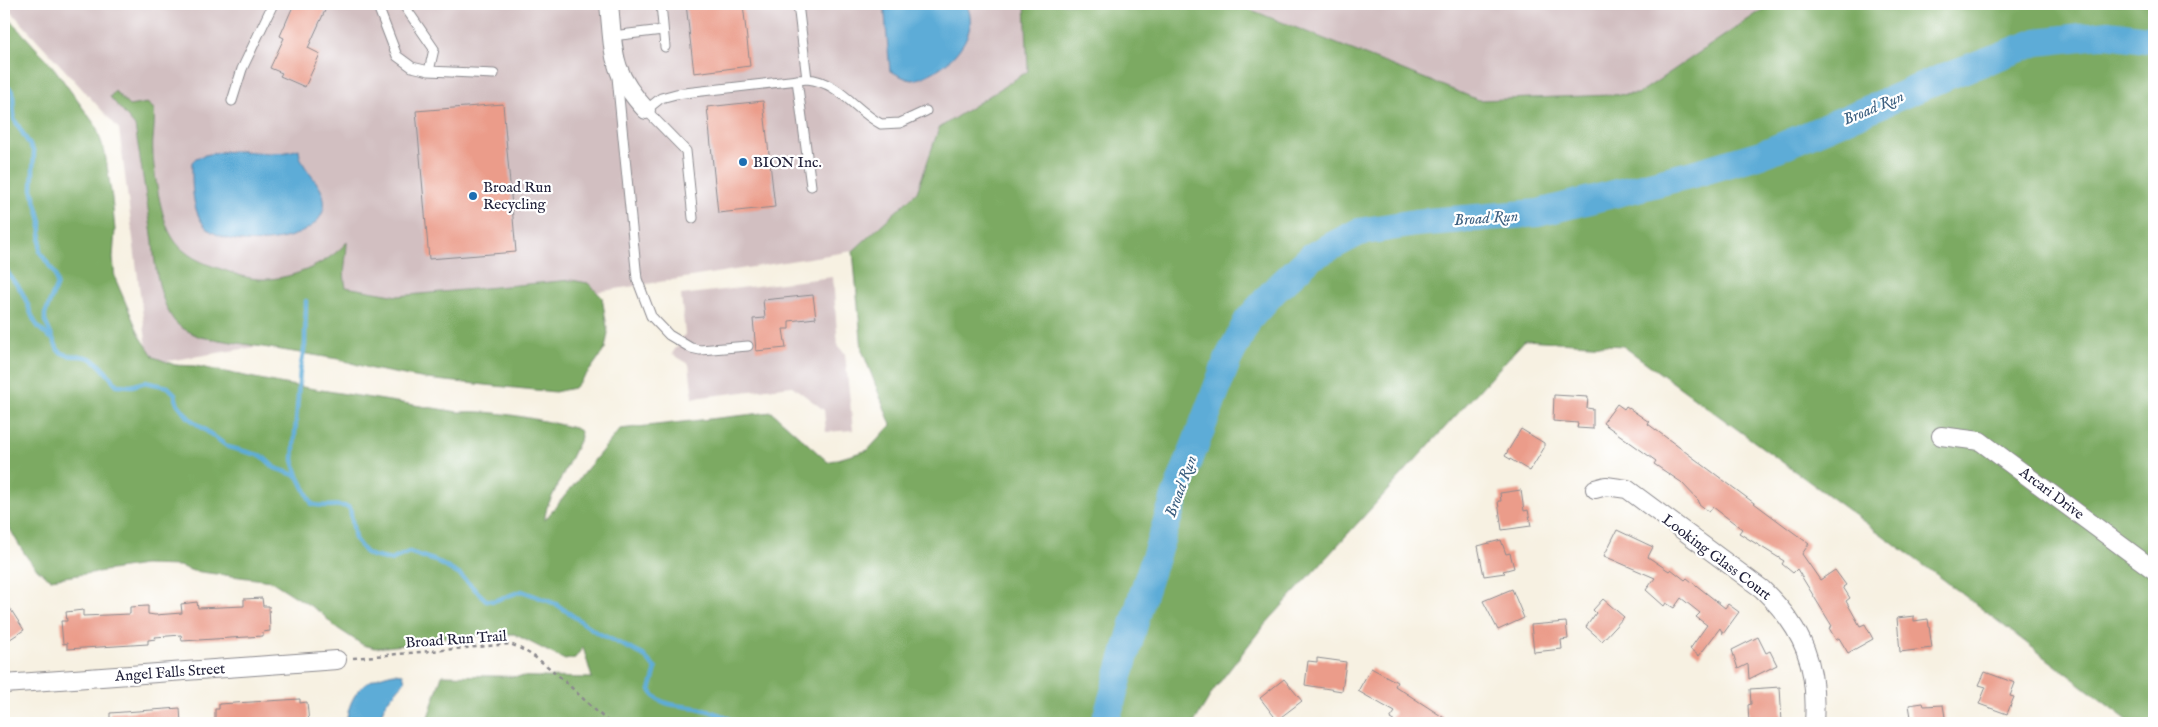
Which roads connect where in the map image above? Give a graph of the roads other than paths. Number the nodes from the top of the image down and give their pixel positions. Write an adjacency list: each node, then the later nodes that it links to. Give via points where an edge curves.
1 (273, 4): 15 (lane, via 242,69)
2 (377, 4): 11 (lane, via 397,56 412,67)
3 (403, 4): 11 (lane, via 434,49)
4 (609, 4): 8 (street)
5 (660, 4): 7 (lane)
6 (798, 4): 13 (lane)
7 (664, 30): 8 (lane); 9 (lane)
8 (612, 36): 10 (street)
9 (665, 48)
10 (616, 66): 16 (street, via 623,83); 20 (lane, via 637,279 648,310 663,330 691,348)
11 (429, 71): 12 (lane)
12 (494, 74)
13 (807, 79): 14 (lane); 17 (lane, via 840,91 881,124 900,123)
14 (797, 80): 16 (lane, via 676,94 661,98); 18 (lane)
15 (232, 101)
16 (646, 110): 19 (lane, via 686,151)
17 (926, 111)
18 (811, 186)
19 (693, 218)
20 (748, 346)
21 (1941, 436): 23 (street, Arcari Drive, via 1980,441)
22 (1595, 489): 26 (street, Looking Glass Court, via 1617,486 1627,489 1779,605 1804,643 1810,662 1815,687)
23 (2154, 570)
24 (337, 660): 25 (street, Angel Falls Street)
25 (4, 684)
26 (1814, 723)

